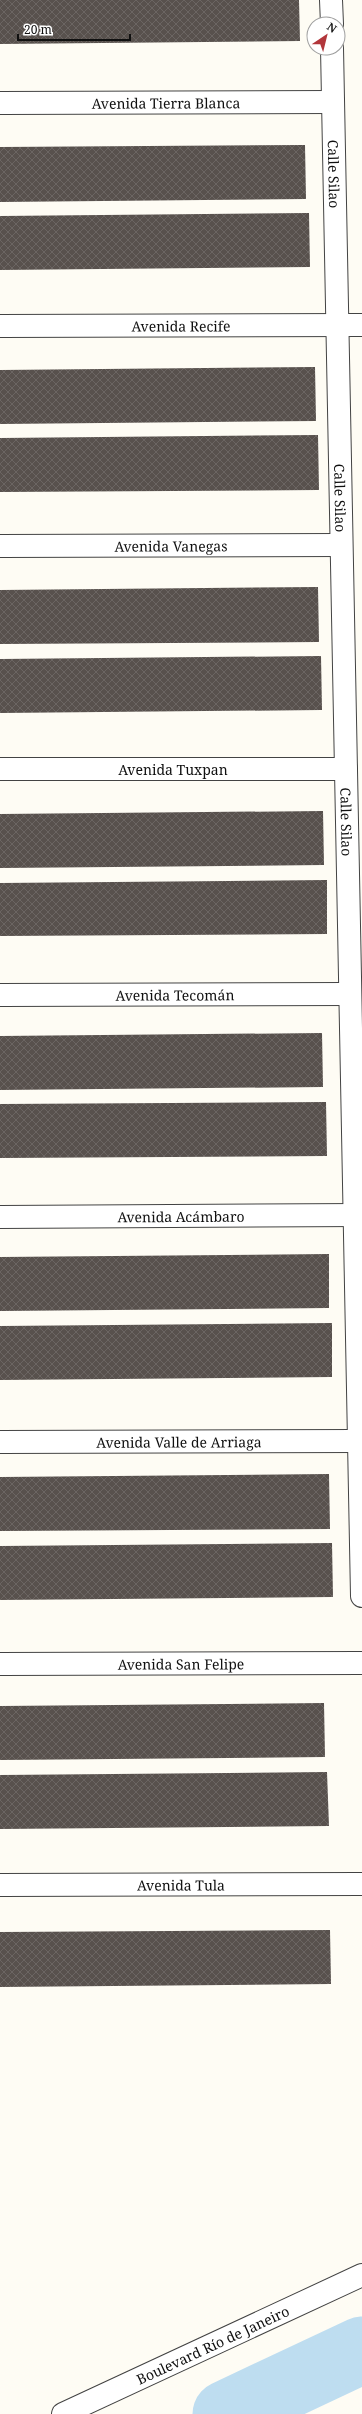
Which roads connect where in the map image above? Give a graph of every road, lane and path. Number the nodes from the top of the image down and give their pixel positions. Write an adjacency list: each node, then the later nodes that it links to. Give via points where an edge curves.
1 (331, 0): 2 (street)
2 (332, 16)
3 (332, 56): 4 (street, Calle Silao)
4 (333, 102): 5 (street, Avenida Tierra Blanca); 6 (street, Calle Silao)
5 (0, 103)
6 (337, 325): 7 (street, Avenida Recife); 8 (street, Avenida Recife); 9 (street, Calle Silao)
7 (362, 325)
8 (0, 326)
9 (341, 545): 10 (street, Avenida Vanegas); 12 (street, Calle Silao)
10 (0, 546)
11 (0, 769): 12 (street, Avenida Tuxpan)
12 (346, 769): 13 (street, Calle Silao)
13 (350, 994): 14 (street, Avenida Tecomán); 15 (street, Calle Silao)
14 (0, 995)
15 (358, 1215): 16 (street, Avenida Acámbaro); 17 (street, Calle Silao)
16 (0, 1216)
17 (359, 1441): 18 (street, Avenida Valle de Arriaga); 19 (street, Calle Silao)
18 (0, 1442)
19 (362, 1596)
20 (362, 1663): 21 (street, Avenida San Felipe)
21 (0, 1664)
22 (362, 1884): 23 (street, Avenida Tula)
23 (0, 1885)
24 (362, 2275): 25 (street, Boulevard Río de Janeiro)
25 (63, 2414)

